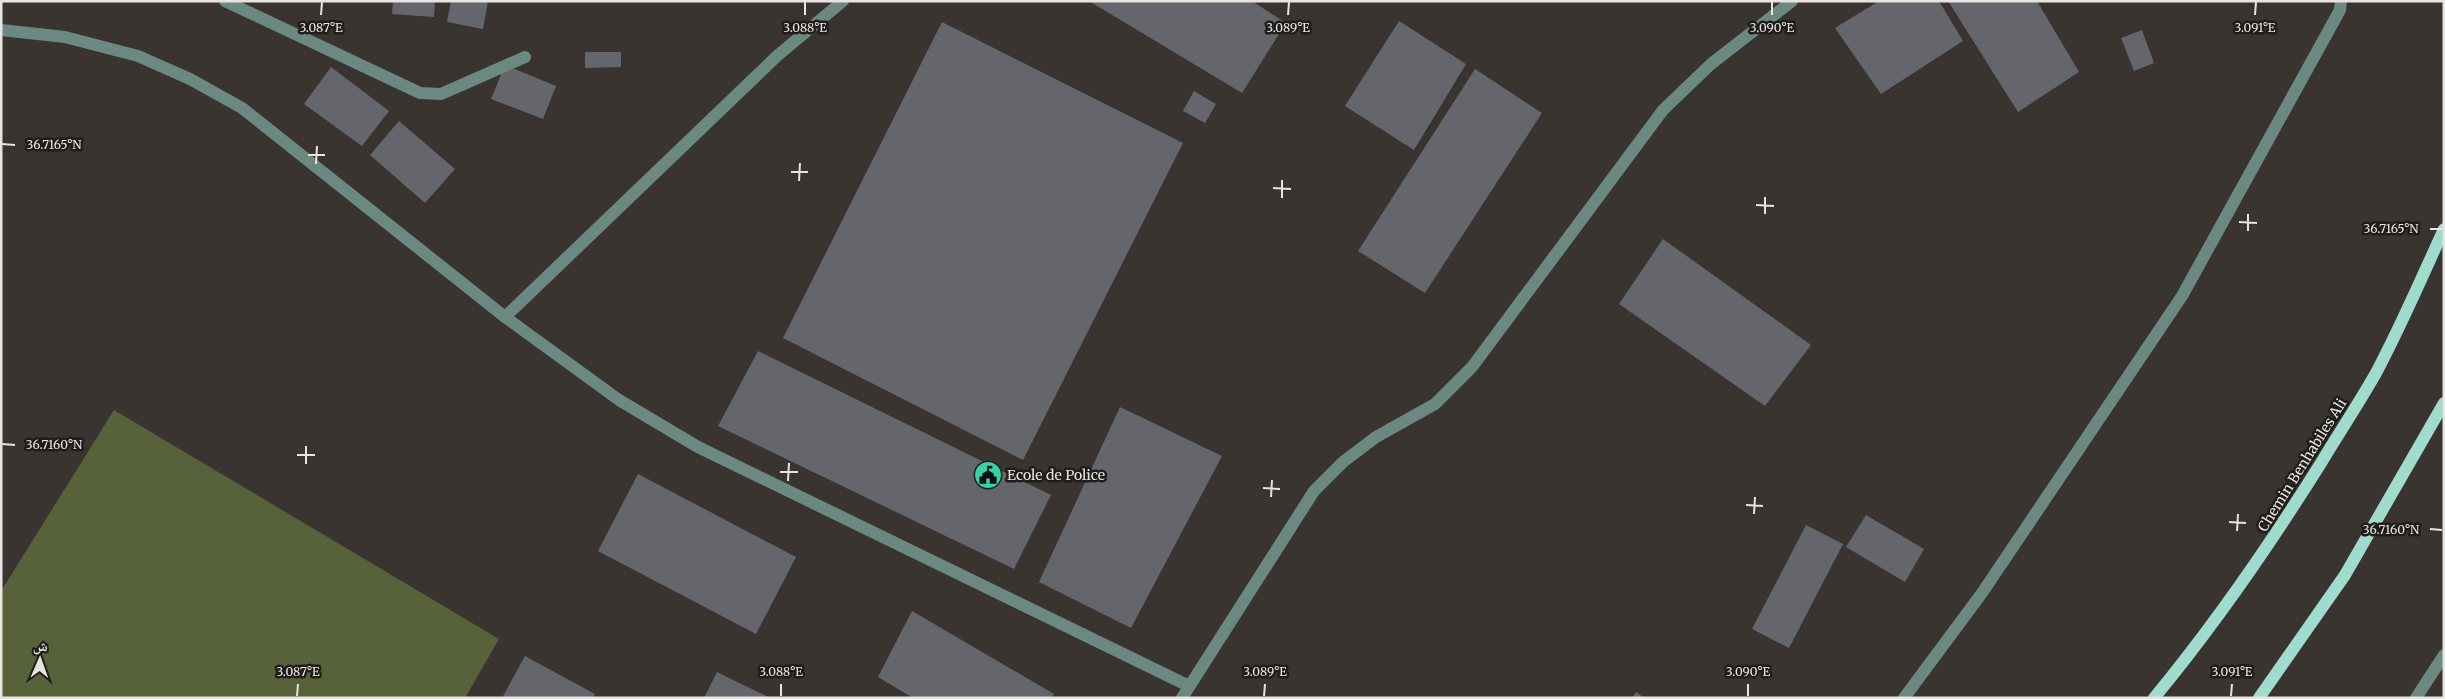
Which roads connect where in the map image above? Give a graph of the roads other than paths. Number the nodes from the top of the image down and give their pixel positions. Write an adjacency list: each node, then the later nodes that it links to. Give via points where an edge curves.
1 (225, 1): 6 (street, via 420,93 441,94)
2 (843, 1): 8 (street, via 777,56)
3 (1792, 1): 11 (street, via 1711,64 1662,110 1472,367 1435,404 1376,437 1343,462 1314,491)
4 (2341, 1): 13 (street, via 2340,10 2182,296 1982,593)
5 (1, 30): 8 (street, via 65,37 138,56 190,79 242,108)
6 (525, 57)
7 (2444, 229): 14 (main road, Chemin Benhabiles Ali, via 2376,373 2325,456 2268,548 2193,651)
8 (505, 317): 11 (street, via 619,400 698,447)
9 (2442, 409): 15 (main road, via 2345,575)
10 (2444, 655): 16 (street)
11 (1189, 686): 12 (street)
12 (1182, 698)
13 (1904, 698)
14 (2154, 698)
15 (2259, 698)
16 (2416, 698)

